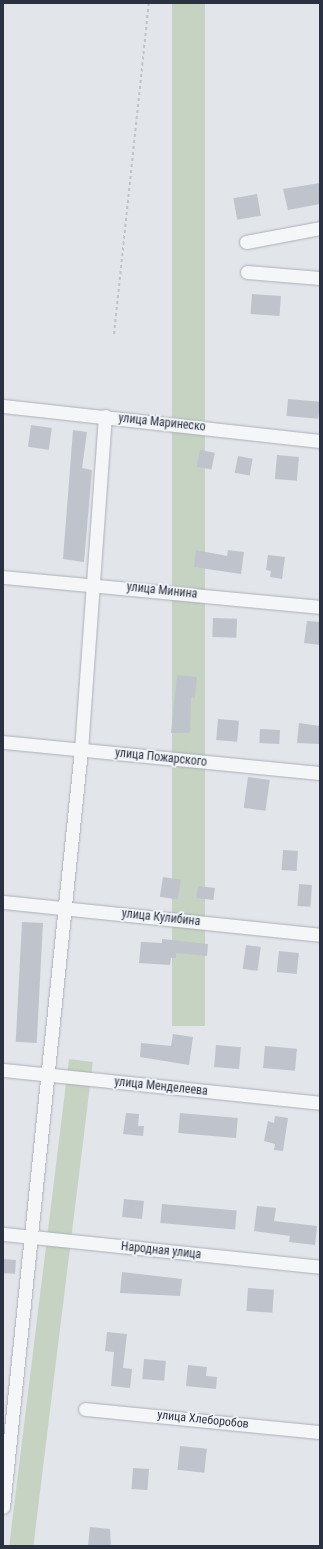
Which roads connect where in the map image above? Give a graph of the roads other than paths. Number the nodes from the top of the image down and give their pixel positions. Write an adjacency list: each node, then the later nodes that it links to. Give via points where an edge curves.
1 (320, 228): 2 (street)
2 (246, 242)
3 (247, 272): 4 (street)
4 (320, 278)
5 (3, 406): 6 (street, улица Маринеско)
6 (105, 416): 7 (street, улица Маринеско); 9 (street)
7 (320, 441)
8 (3, 577): 9 (street, улица Минина)
9 (95, 585): 10 (street, улица Минина); 12 (street)
10 (320, 607)
11 (3, 742): 12 (street, улица Пожарского)
12 (81, 750): 13 (street, улица Пожарского); 15 (street)
13 (320, 773)
14 (3, 902): 15 (street, улица Кулибина)
15 (63, 908): 16 (street, улица Кулибина); 18 (street)
16 (320, 934)
17 (3, 1070): 18 (street, улица Менделеева)
18 (46, 1075): 19 (street, улица Менделеева); 21 (street)
19 (320, 1103)
20 (3, 1234): 21 (street, Народная улица)
21 (32, 1238): 22 (street, Народная улица); 23 (street)
22 (320, 1267)
23 (9, 1402): 26 (street)
24 (85, 1409): 25 (street, улица Хлеборобов)
25 (320, 1432)
26 (3, 1507)

